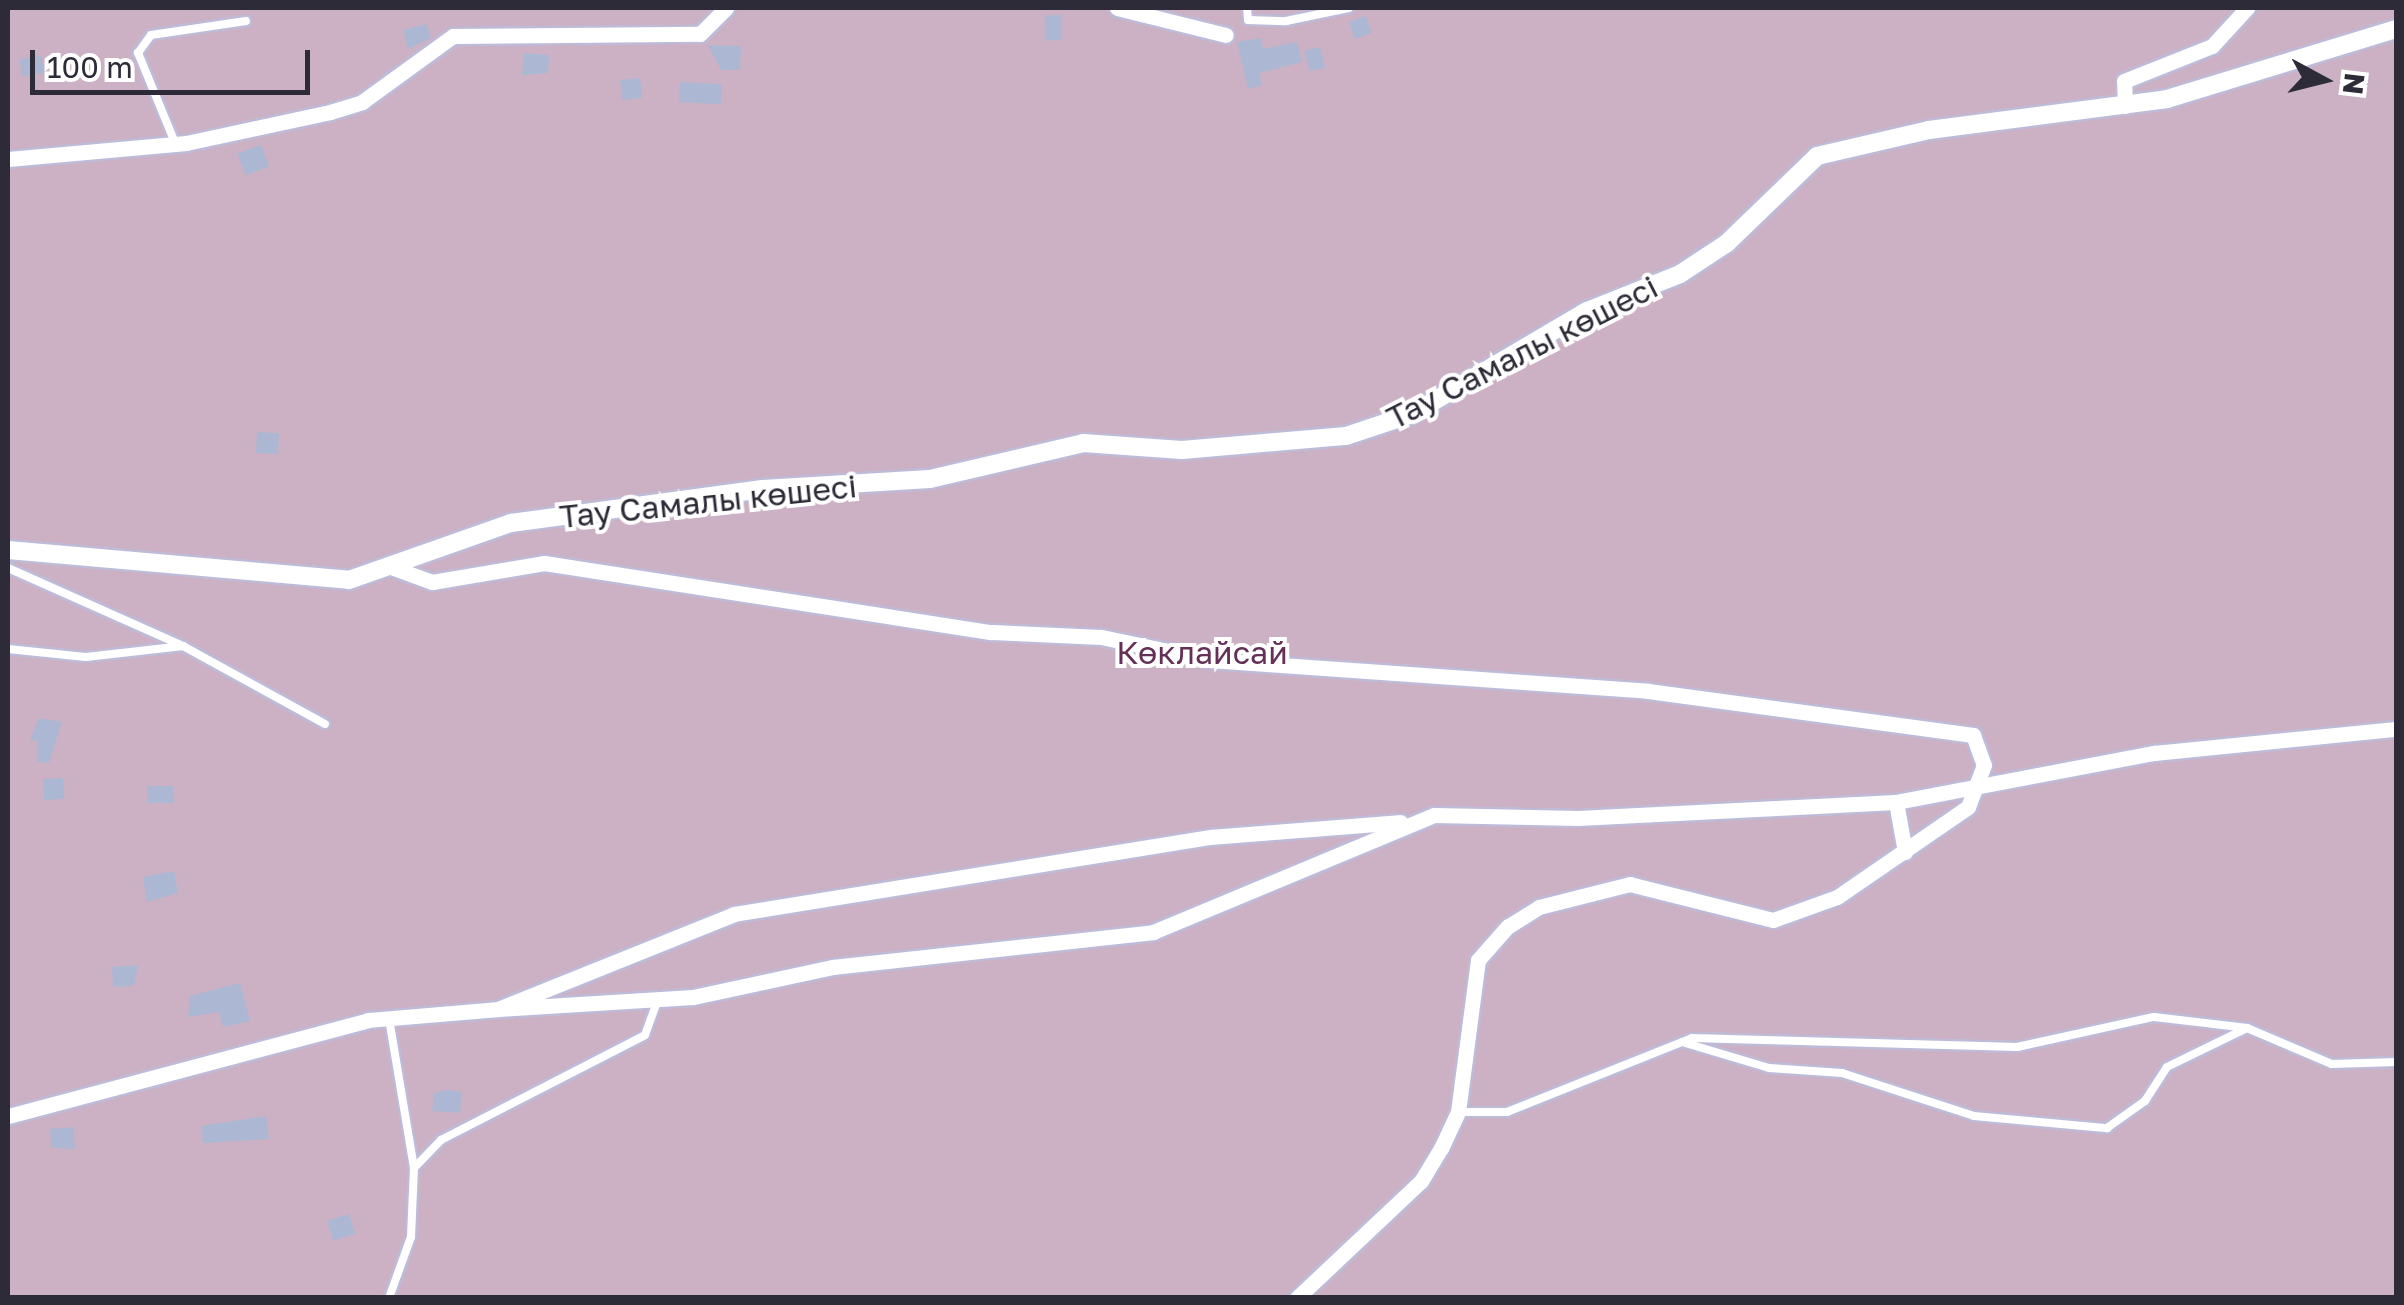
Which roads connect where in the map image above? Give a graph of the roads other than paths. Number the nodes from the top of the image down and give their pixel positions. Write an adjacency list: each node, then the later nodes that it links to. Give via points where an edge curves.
1 (726, 8): 10 (street, via 700,34 453,36 362,102)
2 (1117, 8): 8 (street)
3 (1246, 8): 4 (lane, via 1248,20 1286,20)
4 (1348, 8)
5 (2247, 8): 9 (street, via 2212,46 2124,82)
6 (246, 21): 10 (lane, via 150,35 138,52)
7 (2396, 29): 9 (street, Тау Самалы көшесі)
8 (1226, 36)
9 (2125, 106): 13 (street, Тау Самалы көшесі, via 1929,130 1818,156 1727,243 1680,274 1587,311 1412,414 1346,436 1182,450 1083,443 930,479 764,488 511,523 418,549)
10 (176, 144): 11 (street)
11 (8, 159)
12 (8, 550): 13 (street, Тау Самалы көшесі, via 349,580)
13 (391, 567): 19 (street, via 432,582 544,564 992,632 1100,637 1210,660 1648,691 1937,724 1973,735 1982,750)
14 (8, 568): 15 (lane)
15 (183, 646): 16 (lane, via 86,657); 17 (lane)
16 (8, 649)
17 (325, 724)
18 (2396, 729): 19 (street, via 2154,753)
19 (1977, 791): 20 (street); 22 (street)
20 (1896, 802): 21 (street, via 1578,818 1475,810); 22 (street)
21 (1409, 822): 23 (street, via 1322,867 1153,932 833,968); 24 (street, via 1212,837 734,914)
22 (1905, 852): 29 (street, via 1837,898 1772,920 1630,884 1539,908 1478,960)
23 (658, 1000): 24 (street); 31 (lane, via 645,1035 441,1140)
24 (498, 1009): 25 (street)
25 (389, 1018): 30 (street); 31 (lane)
26 (2247, 1028): 27 (lane, via 2154,1017 2017,1048); 27 (lane, via 2167,1068 2145,1101 2107,1128 1946,1111 1842,1073 1769,1068); 28 (lane, via 2332,1064)
27 (1682, 1042): 29 (lane, via 1508,1112)
28 (2396, 1062)
29 (1458, 1112): 33 (street, via 1421,1182)
30 (8, 1116)
31 (414, 1168): 32 (lane, via 410,1236)
32 (389, 1298)
33 (1297, 1298)

